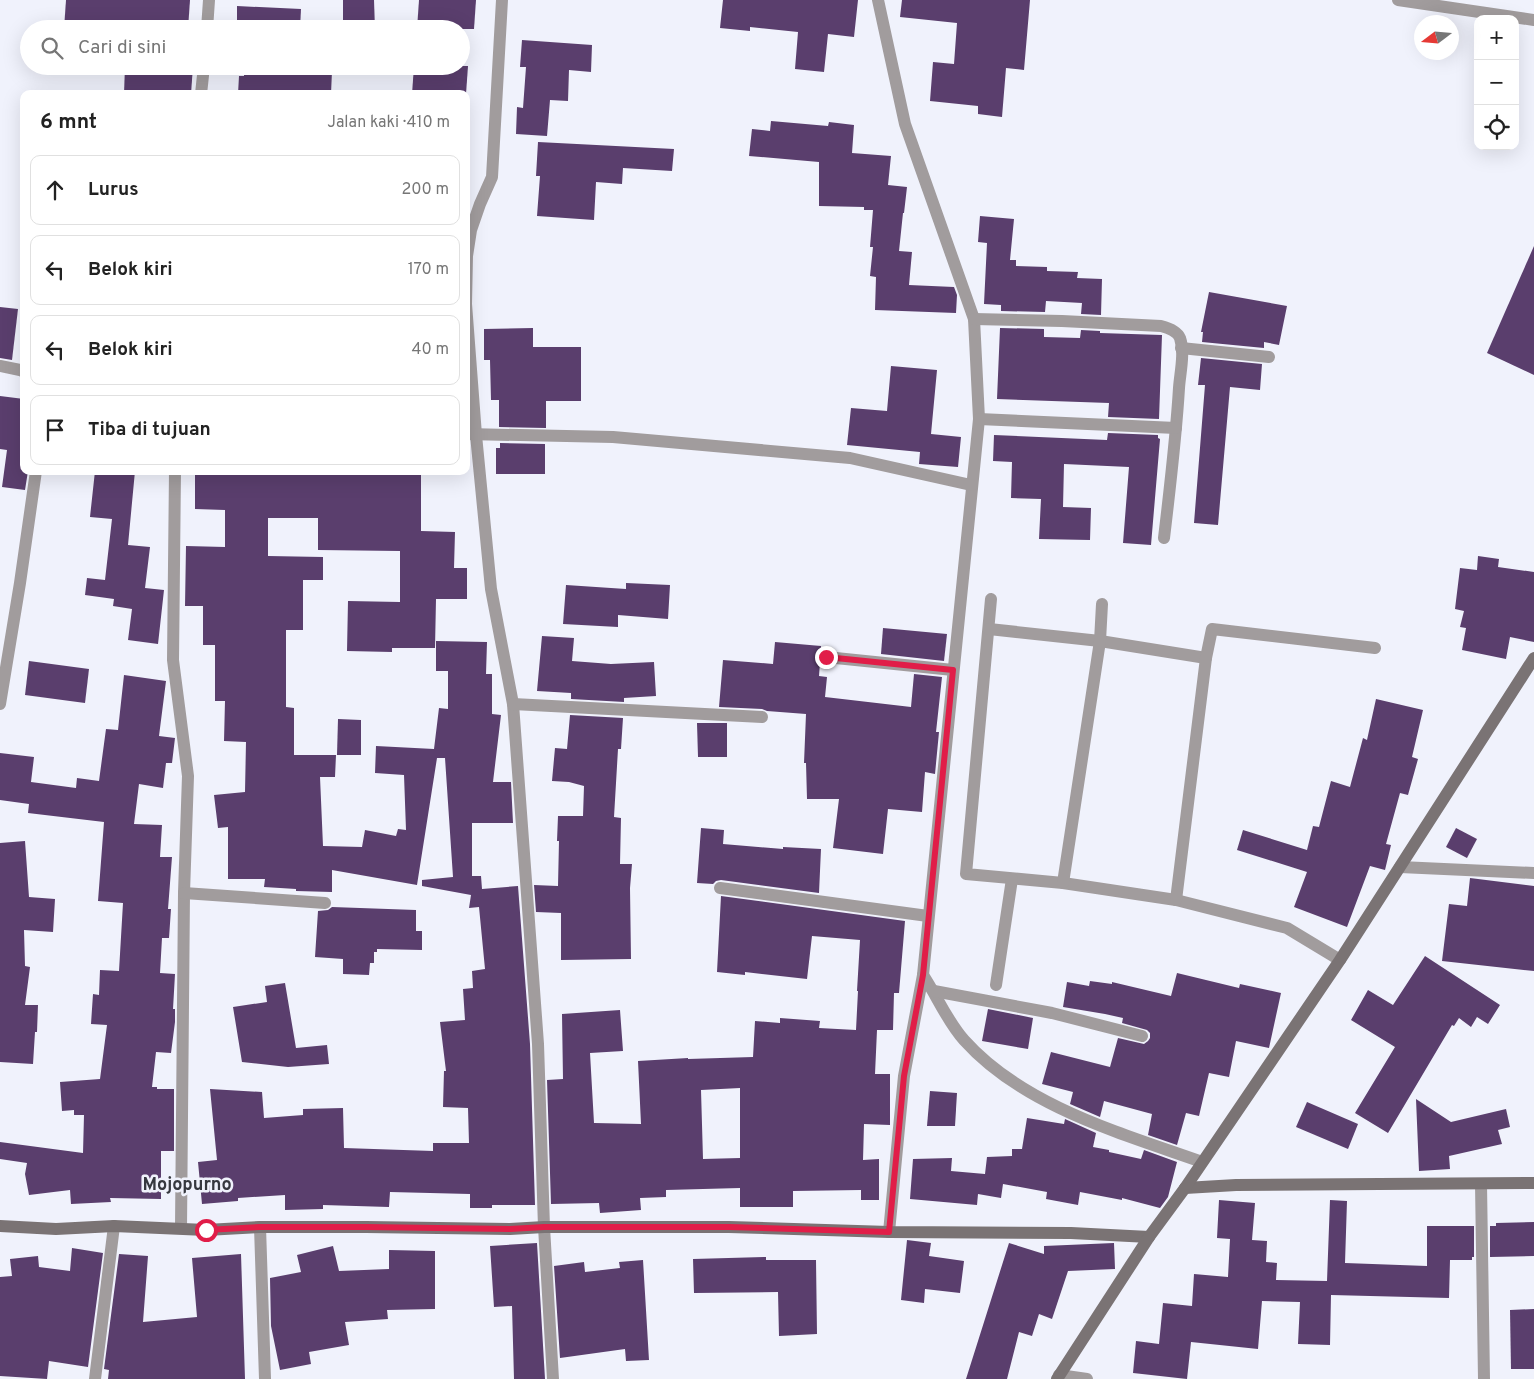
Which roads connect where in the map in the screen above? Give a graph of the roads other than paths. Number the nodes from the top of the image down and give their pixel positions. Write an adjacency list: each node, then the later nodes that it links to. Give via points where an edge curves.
1 (209, 0): 5 (street)
2 (502, 0): 9 (street, via 492,177)
3 (878, 0): 10 (street, via 905,124)
4 (1398, 0): 6 (street)
5 (208, 20)
6 (1534, 20)
7 (203, 75): 8 (street)
8 (201, 90)
9 (470, 236)
10 (974, 319): 11 (street, via 1161,326 1176,333); 16 (street)
11 (1181, 348): 12 (street); 17 (street)
12 (1269, 356)
13 (0, 366): 14 (street)
14 (20, 370)
15 (470, 408): 18 (street)
16 (979, 419): 17 (street); 21 (street)
17 (1176, 428): 22 (street)
18 (471, 434): 21 (street, via 613,437 850,458); 33 (street, via 491,589)
19 (35, 475): 32 (street)
20 (174, 475): 40 (street, via 173,660 188,776)
21 (971, 485): 31 (street)
22 (1164, 538)
23 (991, 599): 25 (street)
24 (1102, 604): 26 (street)
25 (988, 630): 26 (street); 37 (street, via 966,874)
26 (1100, 641): 29 (street); 38 (street)
27 (1375, 648): 29 (street, via 1212,629)
28 (826, 657): 31 (street)
29 (1206, 658): 41 (street)
30 (1534, 658): 35 (street)
31 (953, 670): 43 (street)
32 (0, 704)
33 (513, 704): 34 (street); 56 (street, via 538,1044)
34 (762, 718)
35 (1400, 867): 36 (street); 44 (street)
36 (1534, 873)
37 (1012, 879): 38 (street); 46 (street)
38 (1062, 883): 41 (street)
39 (720, 888): 43 (street)
40 (184, 893): 42 (street); 57 (street)
41 (1176, 900): 44 (street, via 1287,928)
42 (326, 903)
43 (928, 916): 45 (street)
44 (1340, 960): 49 (street)
45 (923, 975): 47 (street); 58 (street, via 904,1076)
46 (996, 985)
47 (934, 991): 48 (street, via 1052,1013); 49 (street, via 962,1039 1011,1081 1054,1106)
48 (1142, 1036)
49 (1202, 1162): 52 (street)
50 (1481, 1184): 51 (street); 52 (street); 65 (street)
51 (1534, 1184)
52 (1185, 1188): 59 (street)
53 (0, 1226): 54 (street, via 56,1229)
54 (114, 1226): 57 (street); 61 (street)
55 (260, 1227): 56 (street); 57 (street); 62 (street)
56 (544, 1227): 58 (street, via 729,1227); 63 (street)
57 (181, 1228)
58 (889, 1232): 59 (street)
59 (1149, 1237): 60 (street)
60 (1058, 1377): 64 (street)
61 (95, 1379)
62 (265, 1379)
63 (553, 1379)
64 (1087, 1379)
65 (1484, 1379)

